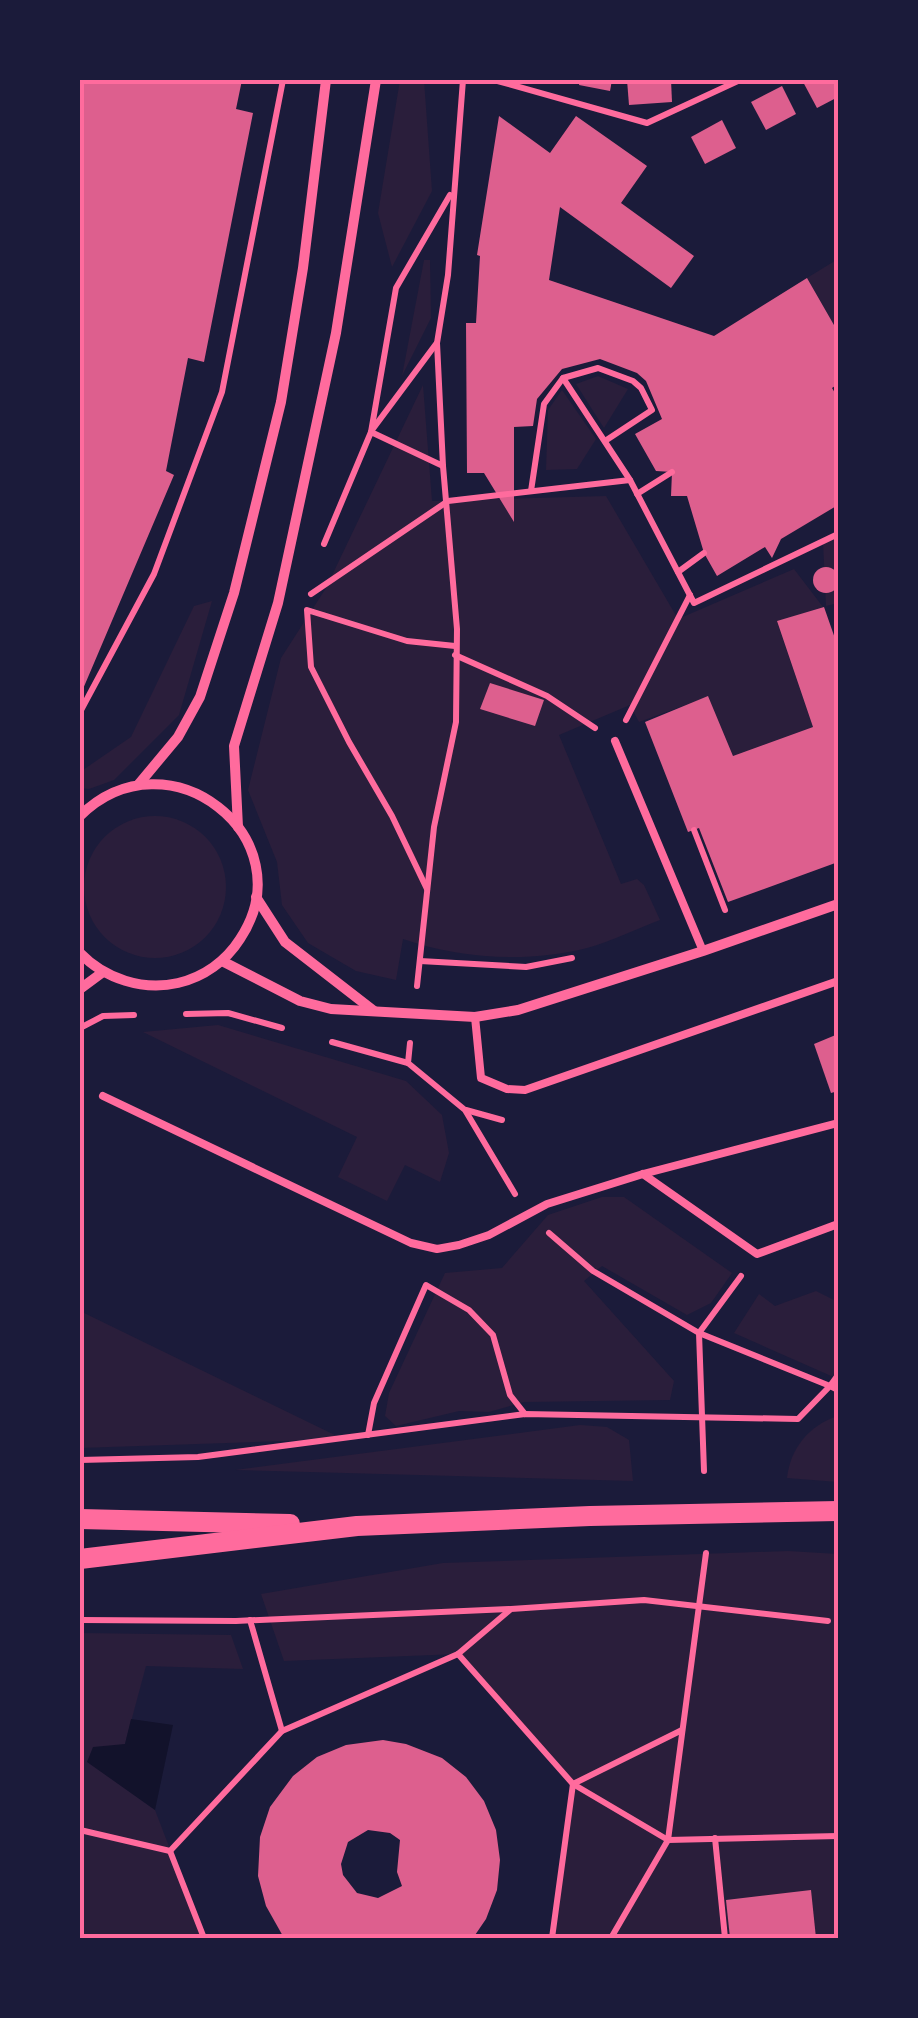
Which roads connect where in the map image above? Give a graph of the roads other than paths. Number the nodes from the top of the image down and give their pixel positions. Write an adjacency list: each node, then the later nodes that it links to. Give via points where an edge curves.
1 (326, 80): 4 (street, via 281,402 234,593 200,697)
2 (376, 80): 8 (street, via 336,333 278,603 234,746)
3 (615, 741): 11 (lane)
4 (138, 785): 6 (street); 8 (street, via 170,784 201,794)
5 (80, 802): 6 (street)
6 (94, 804): 7 (street)
7 (80, 816)
8 (238, 826): 9 (street, via 254,860)
9 (256, 897): 13 (street, via 245,932); 17 (street, via 285,942)
10 (838, 904): 11 (street)
11 (703, 951): 18 (street, via 518,1010)
12 (80, 953): 14 (street)
13 (222, 961): 14 (street, via 164,986); 17 (street, via 300,1001)
14 (103, 972): 16 (street)
15 (838, 981): 18 (lane, via 525,1090 481,1078)
16 (80, 989)
17 (375, 1011): 18 (street)
18 (475, 1017)
19 (103, 1096): 21 (lane, via 411,1243 437,1249)
20 (838, 1123): 21 (lane)
21 (642, 1174): 22 (lane, via 757,1254)
22 (838, 1224)
23 (838, 1512): 25 (main road)
24 (80, 1519): 25 (main road)
25 (357, 1526): 26 (main road)
26 (80, 1558)

